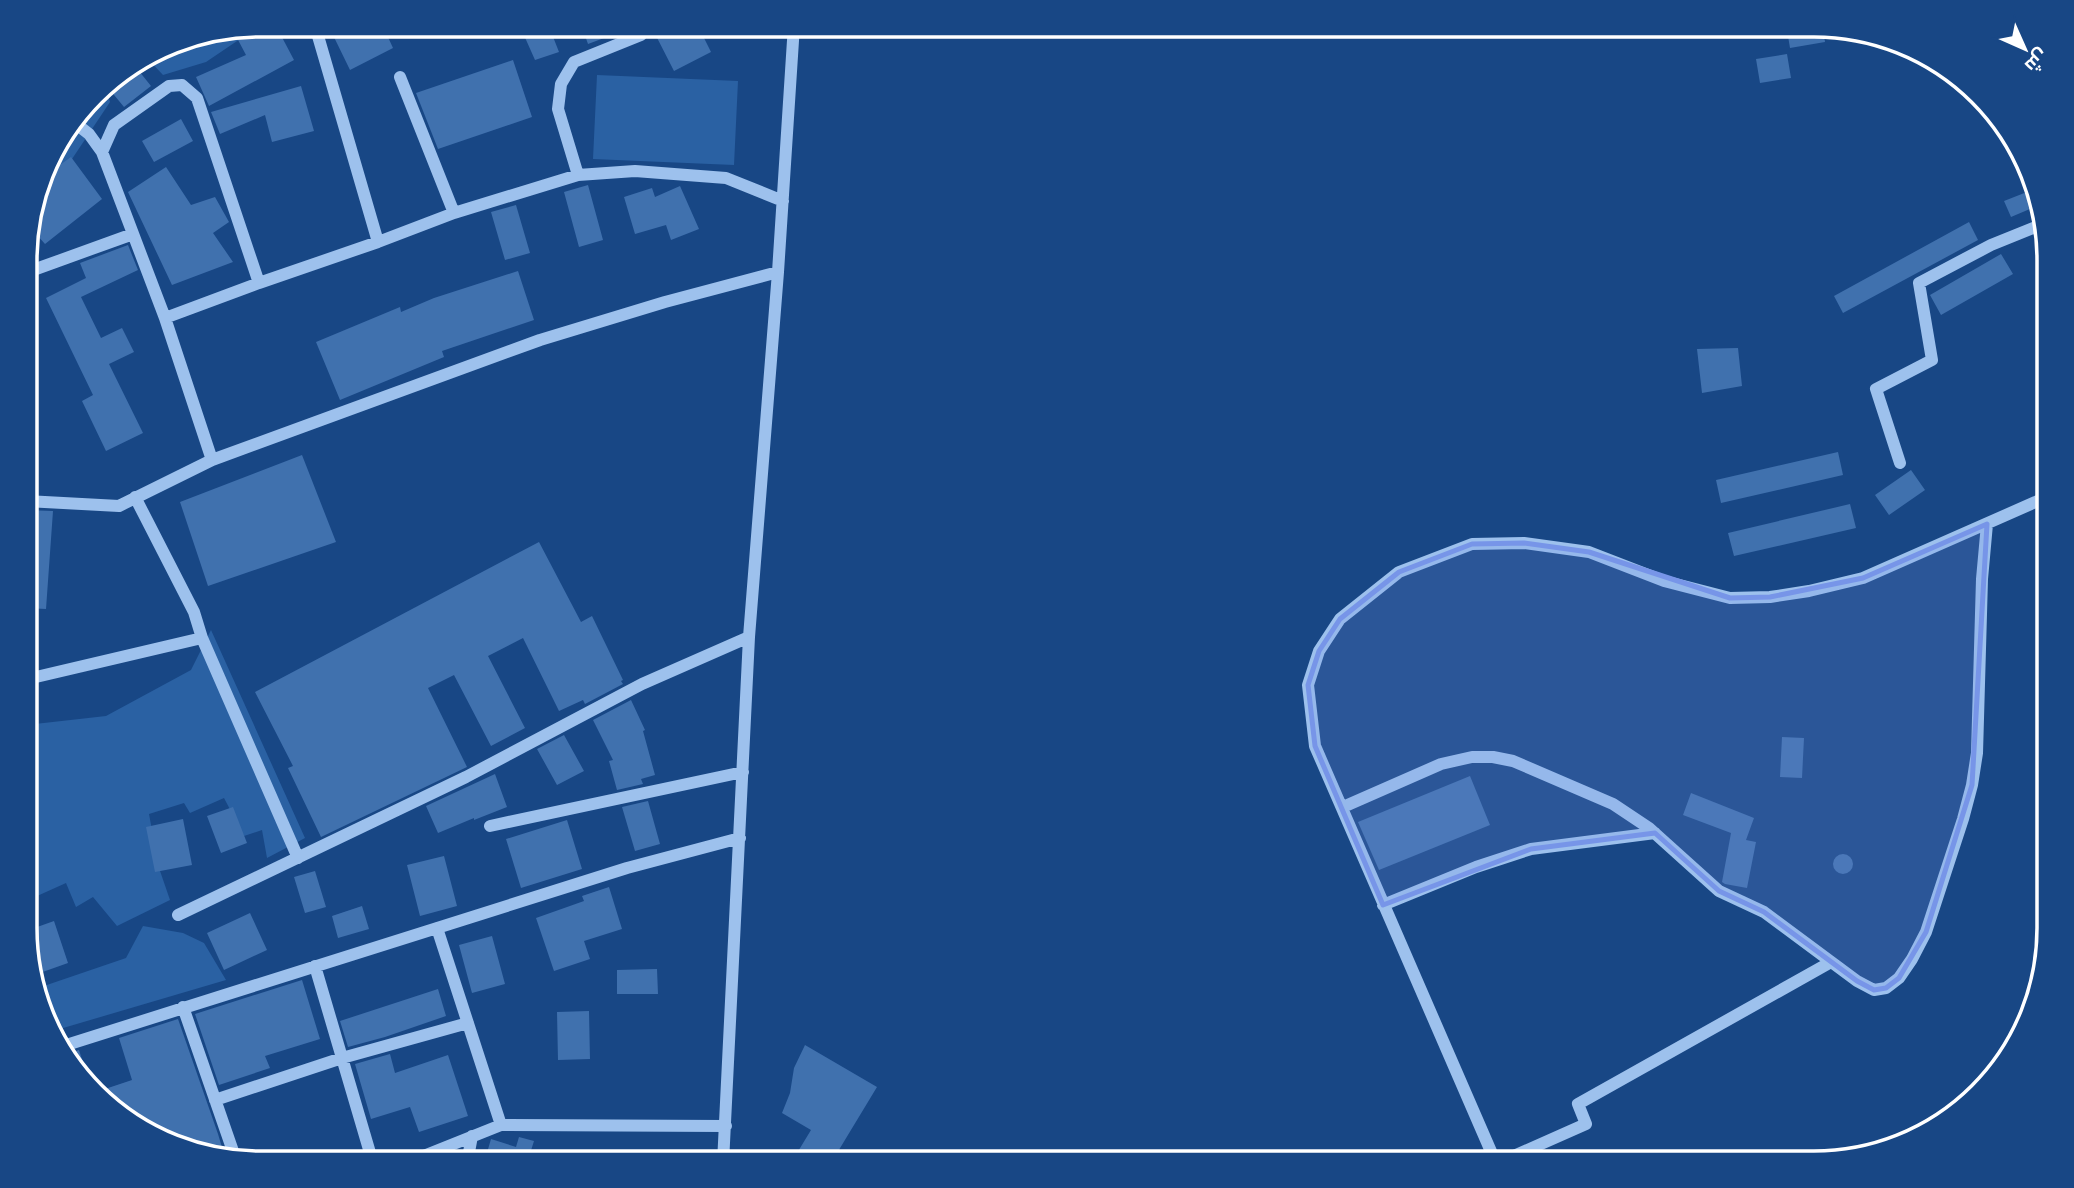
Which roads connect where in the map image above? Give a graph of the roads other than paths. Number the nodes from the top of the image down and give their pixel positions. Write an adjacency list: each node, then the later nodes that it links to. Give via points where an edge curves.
1 (318, 37): 12 (street)
2 (636, 37): 7 (street, via 574,62 561,84 558,109)
3 (793, 37): 8 (street)
4 (400, 77): 9 (street)
5 (81, 127): 6 (street)
6 (102, 152): 11 (street); 15 (street, via 114,125 169,86 182,85 197,98)
7 (578, 175): 8 (street, via 635,172 726,178); 9 (street)
8 (783, 201): 14 (street)
9 (454, 213): 12 (street)
10 (2034, 227): 18 (street, via 1919,283 1932,360 1876,389)
11 (133, 234): 13 (street); 16 (street)
12 (378, 242): 15 (street)
13 (37, 269)
14 (778, 272): 17 (street, via 540,340); 23 (street)
15 (259, 283): 16 (street)
16 (165, 318): 17 (street)
17 (212, 460): 19 (street)
18 (1899, 463)
19 (135, 497): 21 (street, via 119,506); 24 (street, via 194,612)
20 (2037, 501): 22 (street)
21 (37, 502)
22 (1987, 524): 27 (street, via 1863,578 1770,597 1730,598 1664,581 1589,552 1524,543 1472,544 1399,572 1340,619 1319,651 1308,685 1315,746); 35 (street, via 1977,753 1963,819 1926,932 1899,978 1886,988 1874,990)
23 (749, 637): 26 (street); 31 (street, via 642,684 466,777)
24 (202, 638): 25 (street); 31 (street)
25 (37, 677)
26 (743, 772): 28 (street); 30 (street)
27 (1343, 807): 29 (street, via 1441,764 1493,757 1513,761 1613,804); 32 (street)
28 (490, 826)
29 (1655, 834): 32 (street, via 1531,849); 35 (street, via 1719,891 1764,912)
30 (740, 838): 34 (street); 43 (street)
31 (298, 858): 33 (street)
32 (1383, 905): 50 (street)
33 (178, 915)
34 (437, 928): 36 (street); 38 (street)
35 (1830, 962): 51 (street, via 1577,1104 1586,1124)
36 (315, 966): 37 (street); 40 (street)
37 (183, 1007): 39 (street); 41 (street)
38 (468, 1023): 40 (street); 42 (street)
39 (69, 1044)
40 (342, 1059): 41 (street); 46 (street)
41 (215, 1100): 45 (street)
42 (501, 1125): 43 (street); 44 (street)
43 (726, 1126): 49 (street)
44 (472, 1136): 47 (street); 48 (street)
45 (232, 1149)
46 (369, 1151)
47 (435, 1151)
48 (469, 1151)
49 (724, 1151)
50 (1492, 1151)
51 (1524, 1151)

